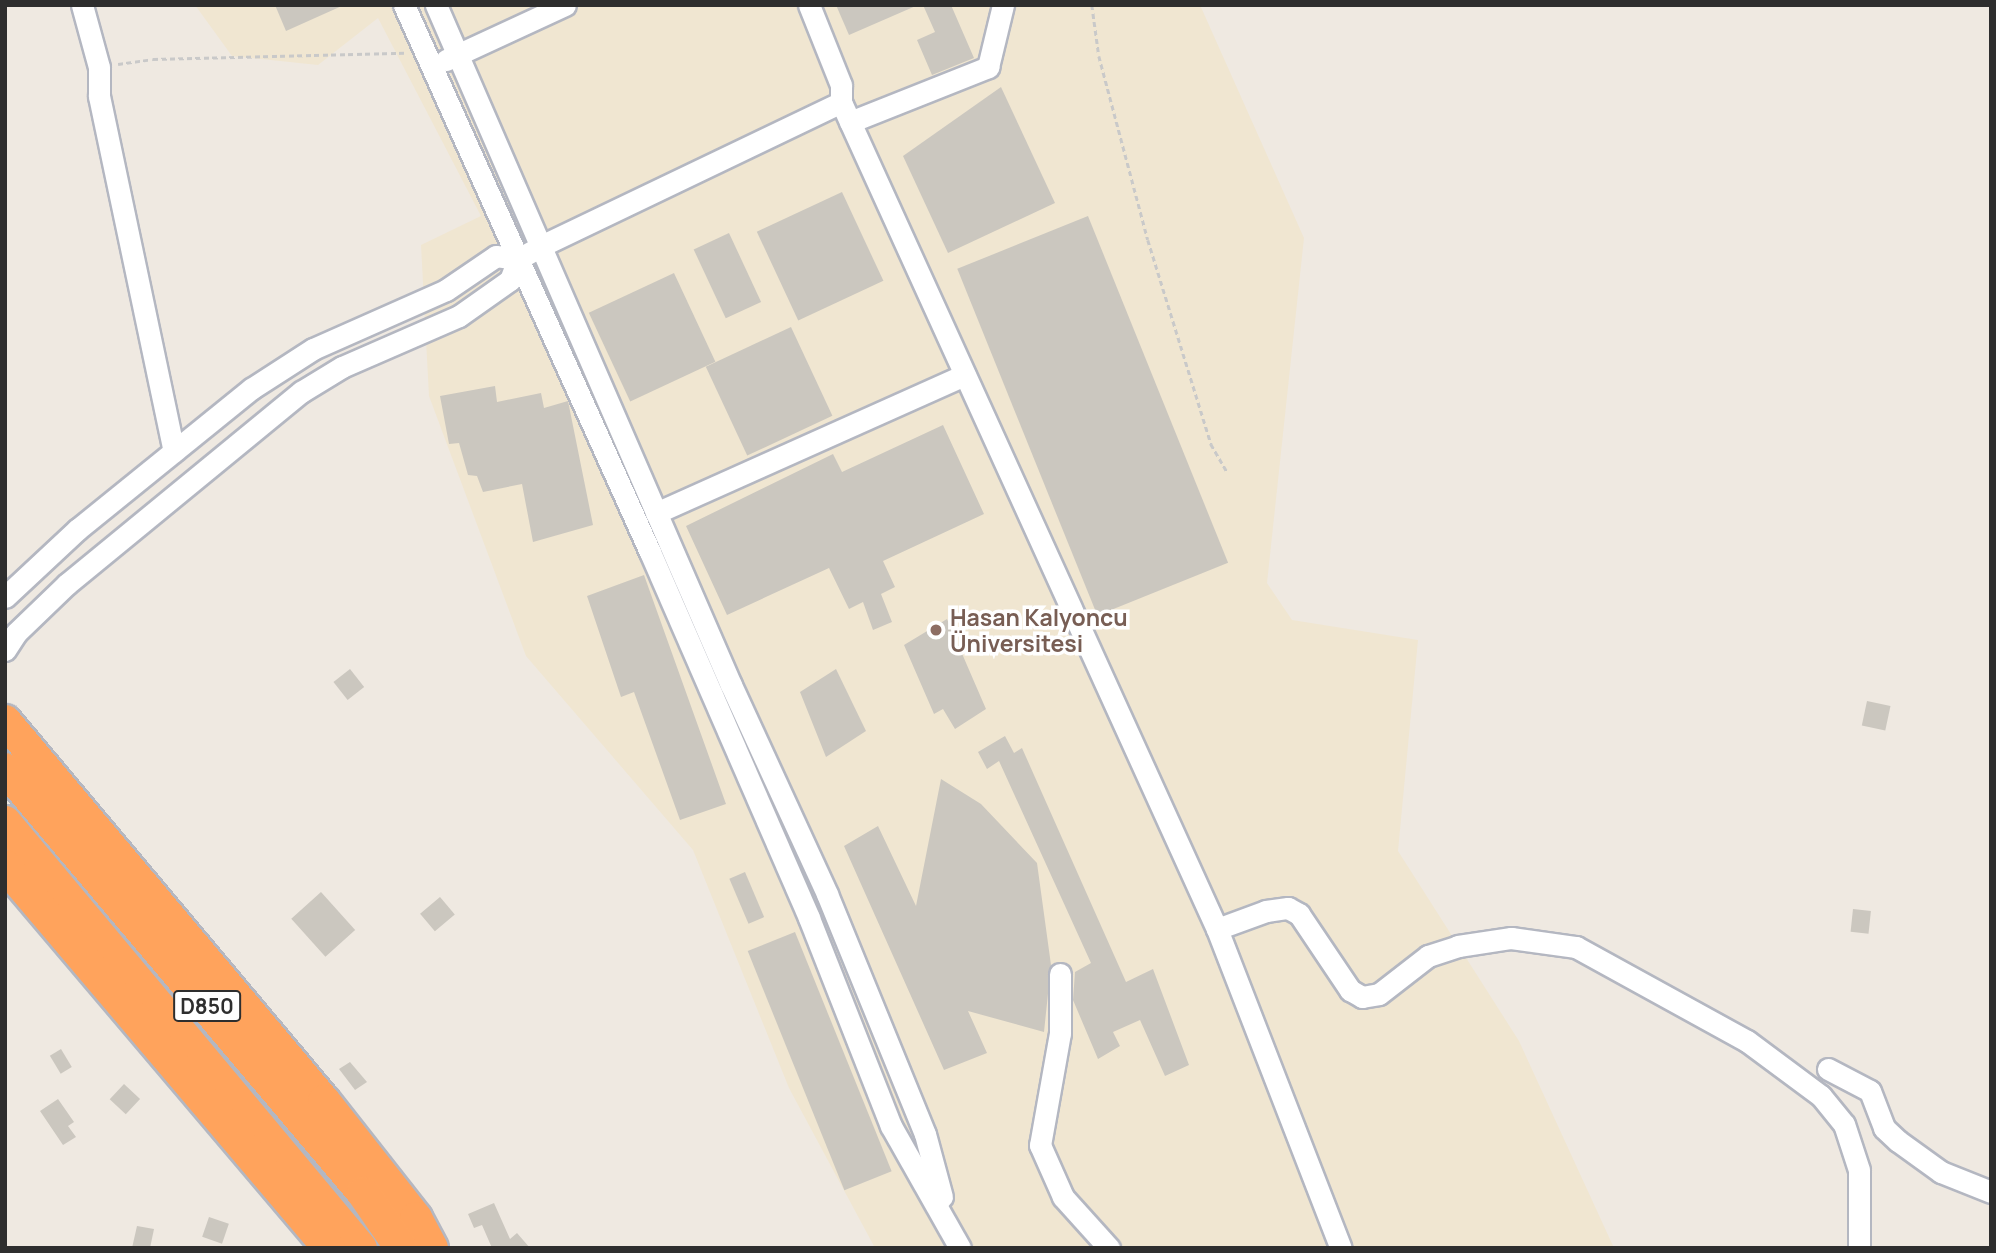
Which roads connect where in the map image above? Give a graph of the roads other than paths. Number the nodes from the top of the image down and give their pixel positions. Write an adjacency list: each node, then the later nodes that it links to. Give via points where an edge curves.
1 (82, 5): 14 (street, via 99,67 99,96)
2 (404, 5): 8 (street)
3 (436, 5): 7 (street)
4 (565, 5): 7 (street)
5 (809, 5): 9 (street, via 842,86)
6 (1003, 5): 10 (street, via 988,66)
7 (458, 56): 8 (street); 11 (street)
8 (428, 59): 12 (street)
9 (842, 102): 10 (street); 11 (street)
10 (850, 122): 13 (street)
11 (541, 246): 12 (street); 15 (street)
12 (518, 259): 14 (street, via 496,256 446,290 313,349 251,389); 17 (street, via 510,280 459,316 342,367 274,410 67,584 16,633); 26 (street, via 809,918 891,1126)
13 (965, 375): 15 (street); 22 (street)
14 (174, 451): 16 (street, via 78,529)
15 (656, 513): 26 (street, via 827,894 925,1133)
16 (5, 597)
17 (5, 650)
18 (5, 721): 30 (highway, via 324,1101 416,1218)
19 (5, 769): 29 (highway, D850, via 363,1193)
20 (5, 822): 28 (highway, D850)
21 (5, 866): 27 (highway)
22 (1217, 929): 33 (street); 34 (street, via 1288,908 1299,914 1350,990 1362,997 1379,995 1428,956 1458,946 1511,938 1576,947 1747,1041 1821,1096 1844,1124 1859,1170)
23 (1060, 974): 32 (street, via 1060,1033 1040,1145 1063,1197)
24 (1828, 1069): 25 (street, via 1870,1091 1884,1128 1898,1141 1941,1172)
25 (1991, 1192)
26 (950, 1226): 31 (street)
27 (329, 1248)
28 (361, 1248)
29 (401, 1248)
30 (432, 1248)
31 (960, 1248)
32 (1109, 1248)
33 (1341, 1248)
34 (1859, 1248)

